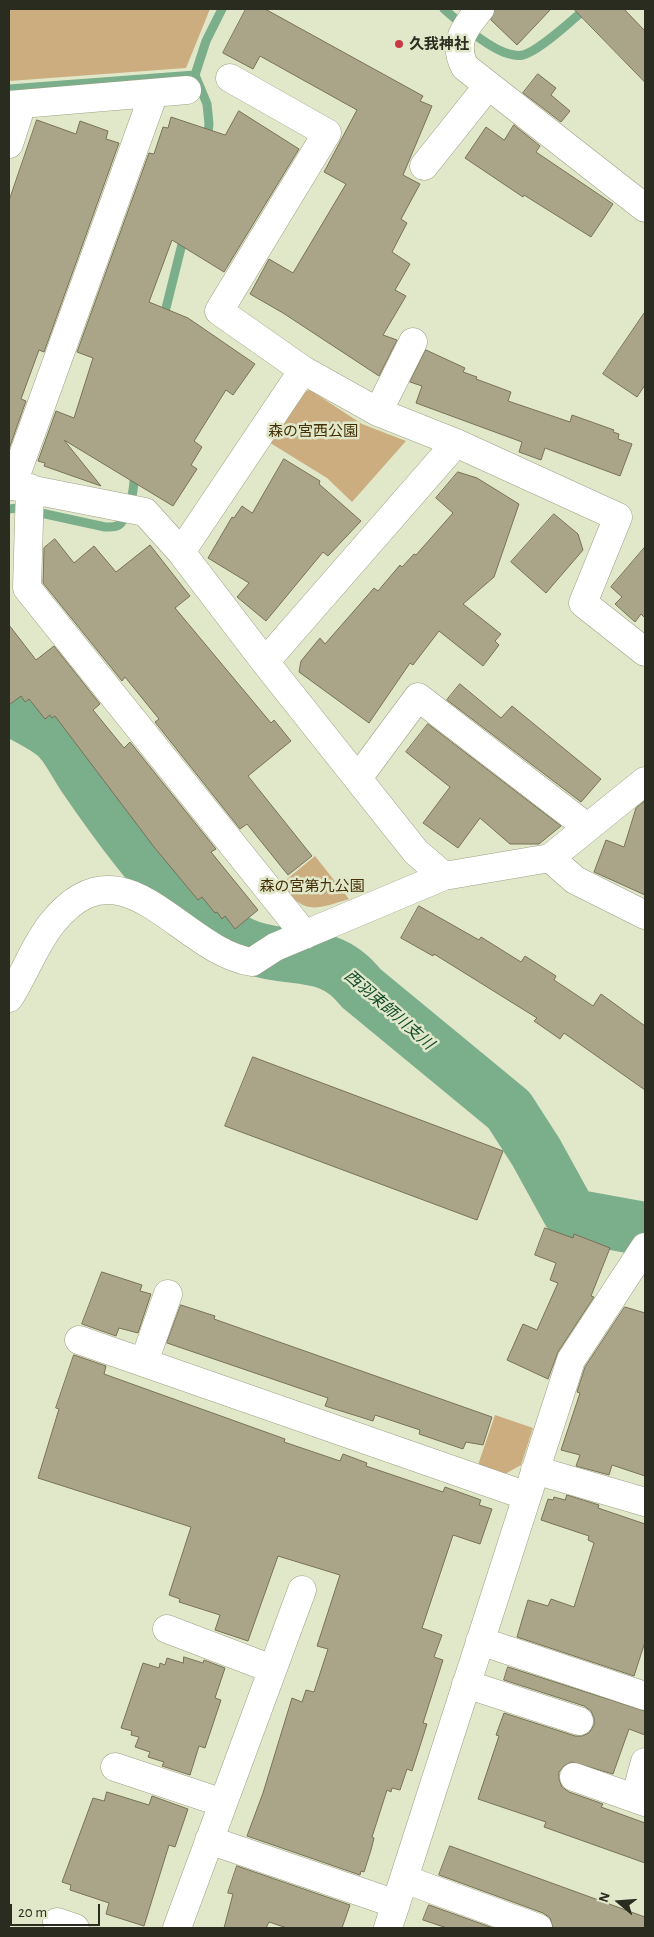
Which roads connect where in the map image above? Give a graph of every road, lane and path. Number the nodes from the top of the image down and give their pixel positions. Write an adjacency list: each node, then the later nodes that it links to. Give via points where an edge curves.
1 (471, 21): 3 (street, via 459,46 462,61 465,68)
2 (230, 78): 11 (street, via 327,133 219,311)
3 (487, 87): 8 (street); 9 (street)
4 (187, 90): 5 (street)
5 (154, 93): 6 (street); 14 (street)
6 (16, 104): 7 (street)
7 (9, 144)
8 (424, 166)
9 (645, 208)
10 (413, 342): 12 (street)
11 (303, 370): 12 (street); 15 (street)
12 (378, 412): 13 (street)
13 (456, 443): 16 (street, via 618,517 583,603); 17 (street)
14 (22, 496): 15 (street, via 145,512); 24 (street, via 27,588)
15 (181, 552): 17 (street)
16 (645, 652)
17 (265, 662): 18 (street)
18 (358, 778): 20 (street, via 418,697); 22 (street, via 416,852)
19 (644, 782): 20 (street)
20 (586, 826): 21 (street)
21 (550, 858): 22 (street); 23 (street, via 575,880)
22 (444, 876): 24 (street)
23 (645, 916)
24 (305, 935): 25 (street, via 247,962 221,953 137,896 118,889 110,890 88,895 64,910 42,936)
25 (9, 998)
26 (645, 1247): 27 (street)
27 (635, 1284): 31 (street, via 570,1360)
28 (168, 1294): 30 (street)
29 (79, 1340): 30 (street)
30 (144, 1362): 32 (street)
31 (536, 1470): 32 (street); 33 (street)
32 (527, 1496): 36 (street)
33 (645, 1502)
34 (302, 1590): 37 (street)
35 (167, 1629): 37 (street)
36 (480, 1641): 38 (street); 39 (street)
37 (272, 1668): 45 (street)
38 (466, 1684): 40 (street); 47 (street)
39 (645, 1696)
40 (579, 1721)
41 (645, 1762): 44 (street)
42 (115, 1767): 45 (street)
43 (574, 1777): 44 (street)
44 (640, 1800)
45 (223, 1803): 46 (street)
46 (209, 1840): 48 (street); 49 (street)
47 (404, 1879): 48 (street); 50 (street)
48 (392, 1916)
49 (177, 1928)
50 (538, 1928)

